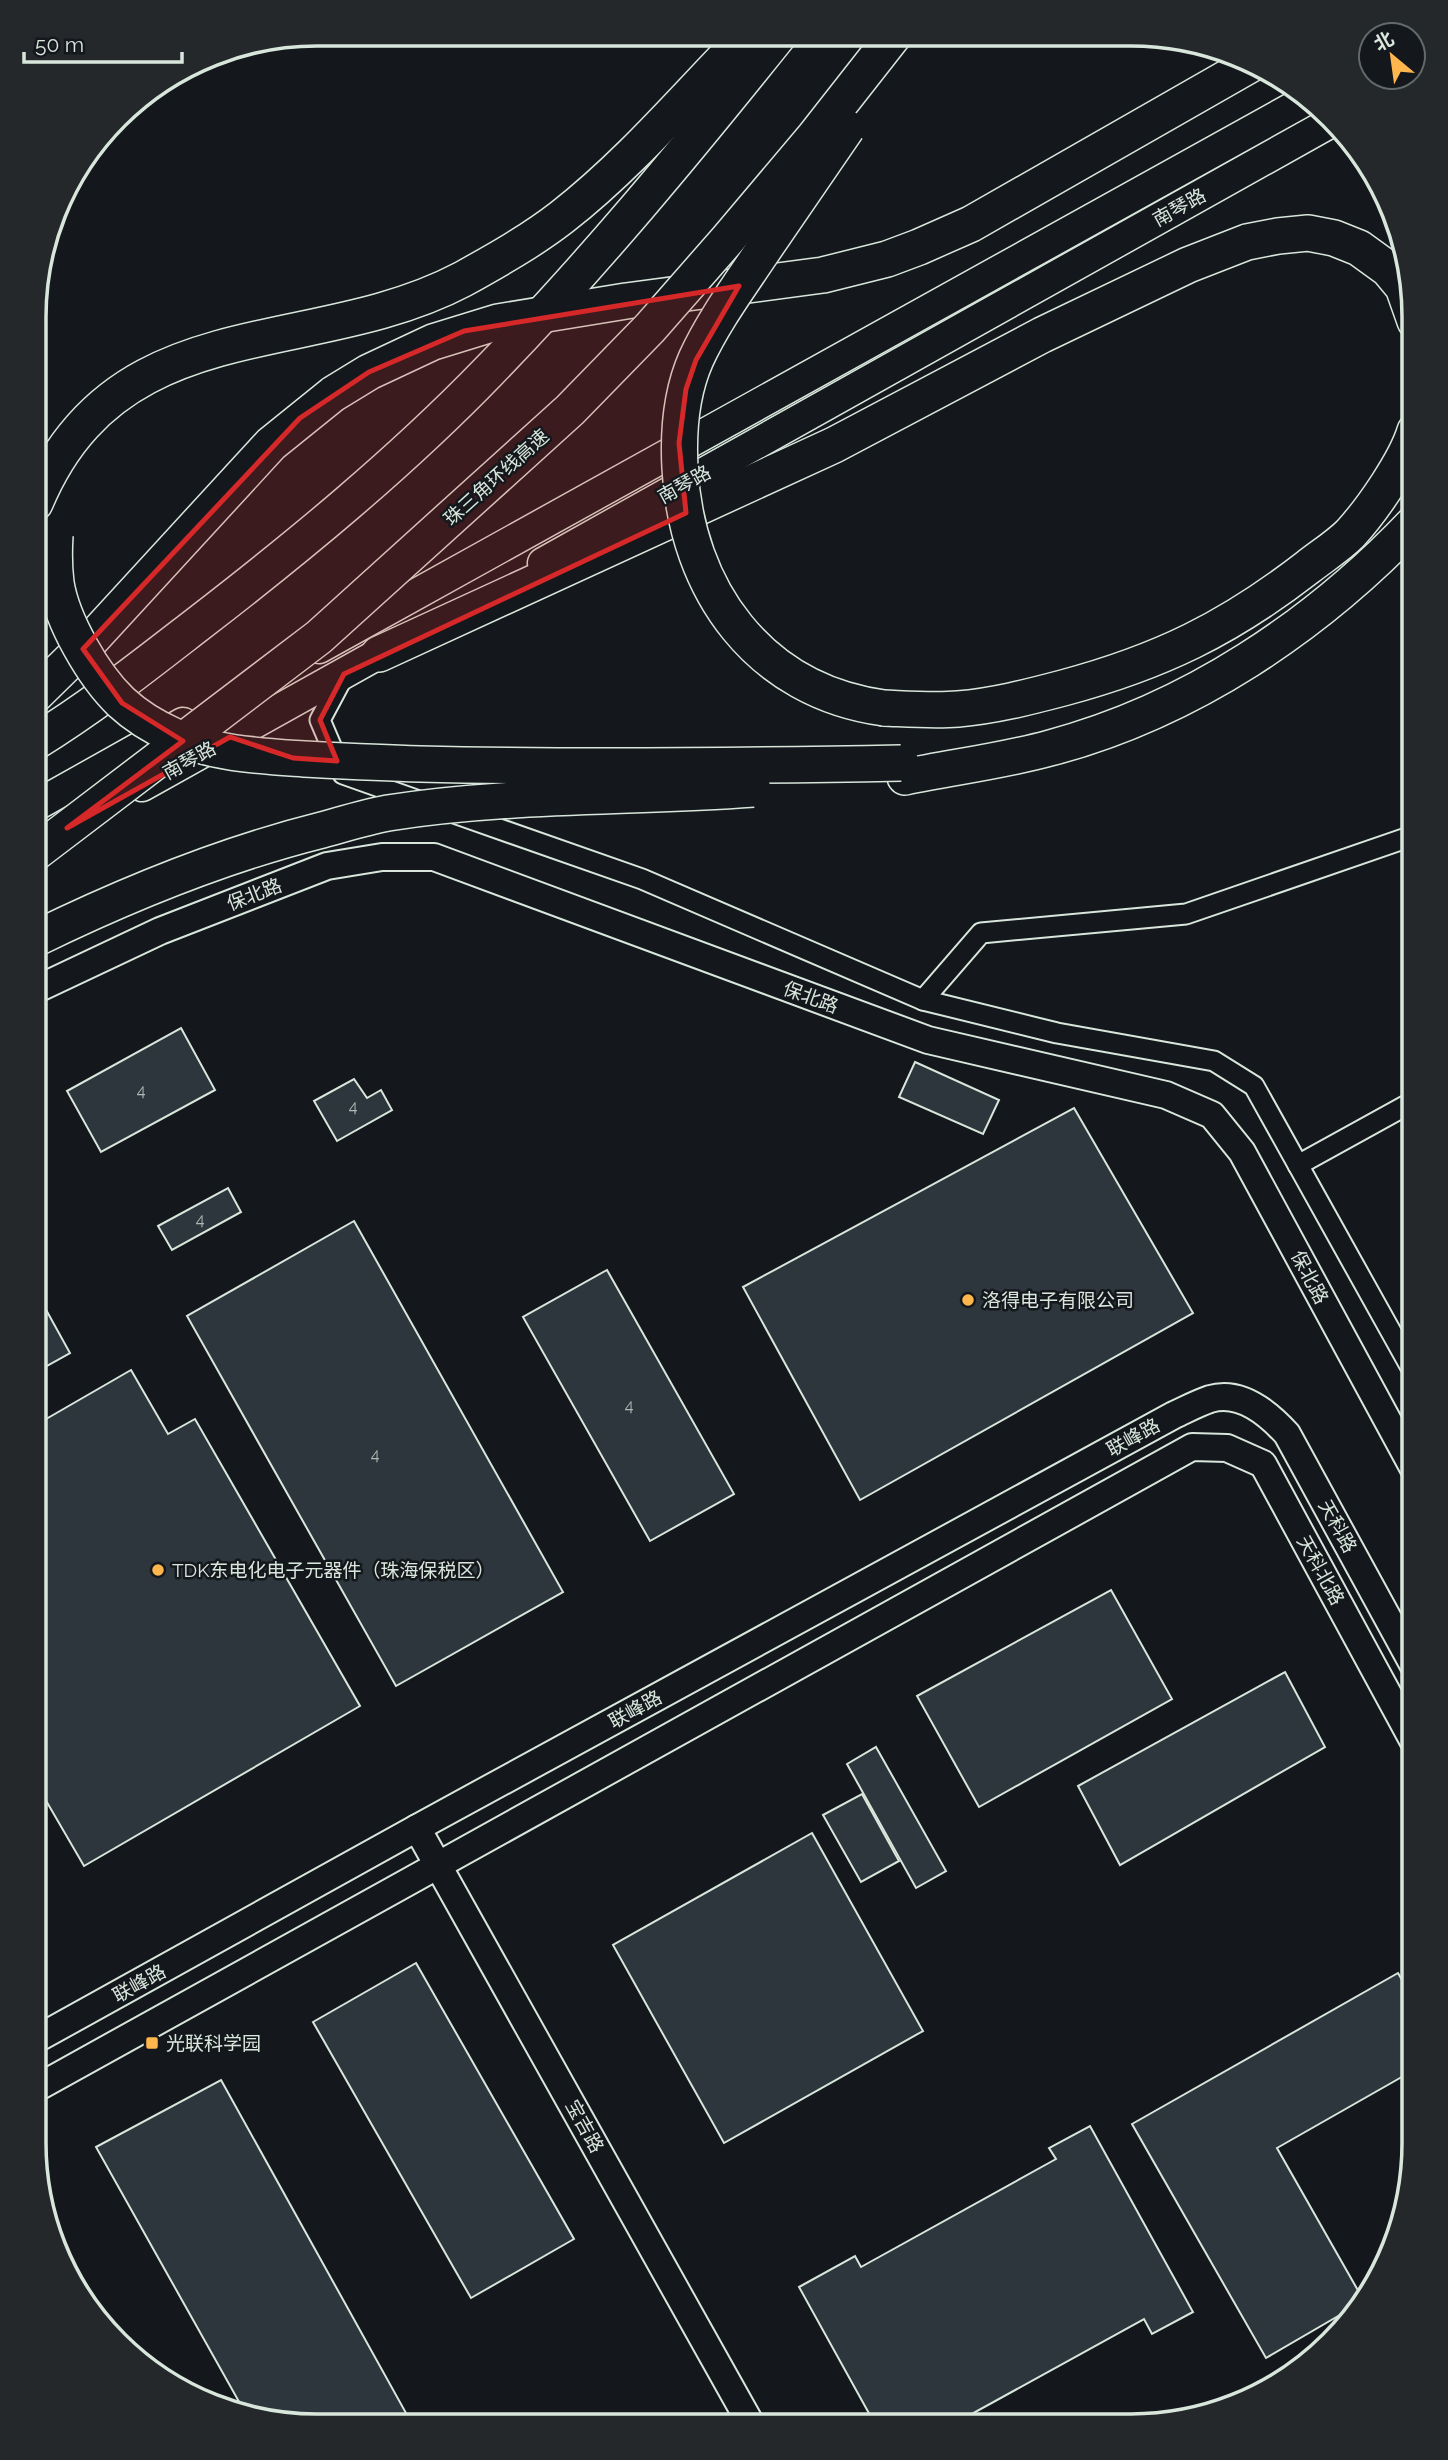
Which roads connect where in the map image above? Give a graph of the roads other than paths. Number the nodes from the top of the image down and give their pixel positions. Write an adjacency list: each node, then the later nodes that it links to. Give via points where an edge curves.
1 (735, 46): 9 (highway, via 588,195 492,263 403,304 188,357)
2 (770, 46): 18 (highway, via 575,279 468,391 259,578)
3 (885, 46): 25 (highway, 珠三角环线高速, bridge, via 719,249 570,410 319,637)
4 (903, 46): 13 (highway, bridge, via 729,301 686,388 679,443 684,503 695,554 706,580 746,638 814,689 857,705 958,709 992,704 1139,665 1199,639 1241,615)
5 (1242, 69): 17 (highway, bridge, via 971,224 887,259 823,275 498,322 433,342 369,372 333,394 271,444)
6 (1298, 104): 22 (main road, 南琴路)
7 (1324, 126): 15 (main road, 南琴路)
8 (1400, 285): 15 (highway, via 1388,269 1359,248 1334,238 1308,233 1247,242 1054,329 834,445)
9 (119, 394): 11 (highway, via 90,418 58,458); 20 (highway, bridge, via 85,445 63,495 55,535 56,582 69,624 113,693 135,713 175,736 235,752 369,763)
10 (1402, 460): 13 (highway)
11 (46, 481)
12 (1402, 486): 13 (highway)
13 (1349, 534)
14 (1402, 535): 20 (highway, via 1348,587 1295,629 1176,701 1051,748 981,762)
15 (379, 654): 16 (main road, 南琴路)
16 (344, 674): 19 (main road, 南琴路); 21 (street, via 320,720)
17 (46, 684)
18 (46, 736)
19 (230, 737): 21 (street); 24 (main road, 南琴路)
20 (903, 770): 26 (highway, bridge, via 732,790 529,797 386,814 221,860)
21 (343, 774): 28 (street, via 642,879)
22 (46, 800)
23 (1402, 839): 28 (street, via 1186,914 981,933)
24 (46, 840)
25 (46, 845)
26 (46, 934)
27 (46, 985): 34 (street, 保北路, via 160,931 327,866 382,857 434,857 928,1040 1166,1095 1212,1115 1242,1152)
28 (923, 1000): 30 (street, via 1057,1033 1214,1060 1254,1086)
29 (1402, 1108): 30 (street)
30 (1298, 1165): 31 (street)
31 (1402, 1351)
32 (1244, 1400): 35 (street, 天科路, via 1271,1416 1287,1433); 37 (street, 联峰路, via 1213,1398 1174,1415)
33 (1192, 1447): 36 (street, 天科北路, via 1227,1448 1264,1464); 38 (street, 联峰路)
34 (1402, 1447)
35 (1402, 1644)
36 (1402, 1720)
37 (417, 1828): 38 (street, 宝吉路); 39 (street, 联峰路)
38 (438, 1864): 40 (street, 联峰路); 41 (street, 宝吉路)
39 (46, 2034)
40 (46, 2083)
41 (745, 2414)

